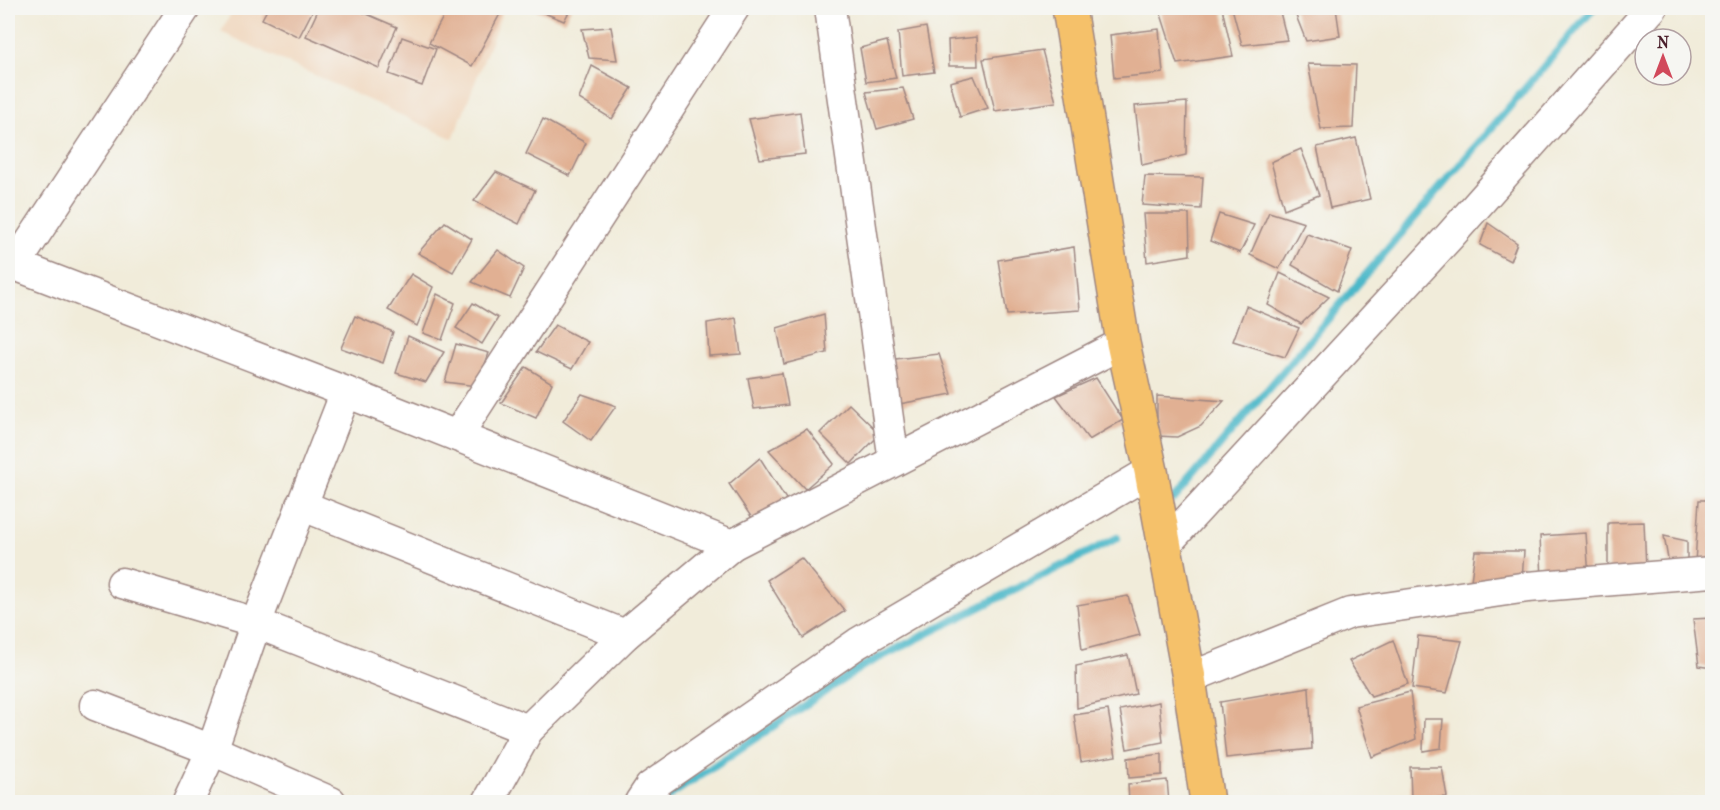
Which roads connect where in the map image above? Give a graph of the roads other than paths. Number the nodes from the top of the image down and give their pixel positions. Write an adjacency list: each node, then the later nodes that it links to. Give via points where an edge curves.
1 (186, 8): 7 (street, via 15,265)
2 (734, 8): 8 (street)
3 (830, 8): 9 (street)
4 (1069, 8): 6 (main road)
5 (1652, 8): 13 (street, via 1449,237)
6 (1123, 343): 9 (street); 10 (main road)
7 (345, 392): 8 (street); 11 (street)
8 (457, 436): 12 (street)
9 (894, 461): 12 (street)
10 (1150, 471): 13 (main road); 25 (street, via 858,643 650,787)
11 (301, 505): 16 (street); 17 (street)
12 (732, 545): 17 (street)
13 (1163, 547): 18 (main road)
14 (1713, 572): 18 (street, via 1528,587 1350,613)
15 (122, 583): 16 (street)
16 (256, 623): 20 (street); 21 (street)
17 (625, 635): 20 (street)
18 (1189, 678): 26 (main road)
19 (95, 705): 21 (street)
20 (528, 730): 24 (street)
21 (212, 750): 22 (street); 23 (street)
22 (188, 802)
23 (331, 802)
24 (488, 802)
25 (640, 802)
26 (1207, 802)

